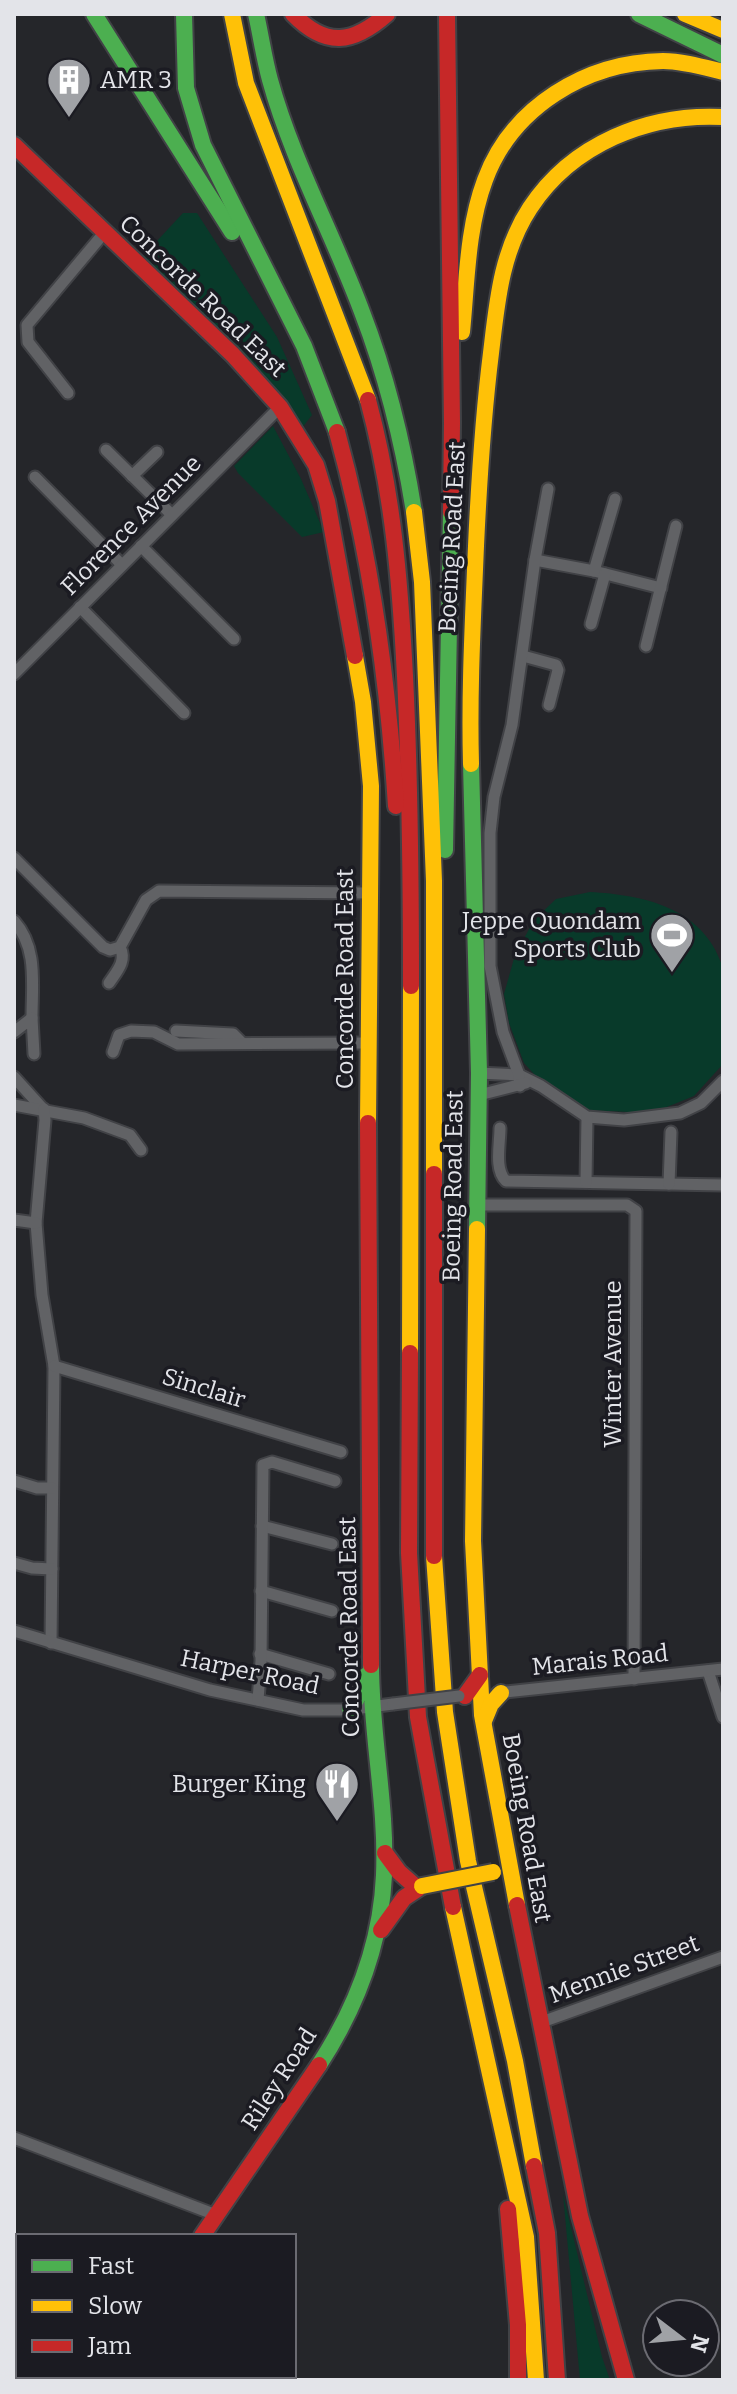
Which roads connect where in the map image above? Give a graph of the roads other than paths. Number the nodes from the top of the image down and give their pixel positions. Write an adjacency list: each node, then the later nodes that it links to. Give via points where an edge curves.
1 (94, 14): 16 (main road)
2 (184, 14): 16 (main road, via 184,70 196,124 219,181)
3 (256, 14): 47 (main road, via 286,127 362,312 403,445 423,597)
4 (293, 14): 5 (main road, via 303,27 329,39 371,30)
5 (387, 14)
6 (447, 14): 19 (main road)
7 (639, 14): 11 (main road)
8 (685, 14): 10 (main road)
9 (232, 16): 58 (main road, via 254,107 363,383 393,516 407,717)
10 (723, 30)
11 (723, 55)
12 (723, 72): 19 (main road, via 666,61 633,62 578,78 515,126 496,153 476,213)
13 (723, 117): 54 (main road, Boeing Road East, via 674,119 628,130 582,153 529,209 501,275 481,433 469,709)
14 (14, 145): 15 (main road, Concorde Road East)
15 (104, 233): 17 (street, via 31,319 26,336); 18 (main road, Concorde Road East)
16 (303, 344): 58 (main road, via 337,430 376,600 392,739)
17 (68, 393)
18 (280, 407): 26 (street, Florence Avenue); 42 (main road, Concorde Road East, via 316,465 349,622 371,786)
19 (452, 423): 47 (main road, via 445,879)
20 (106, 450): 22 (street)
21 (157, 452): 22 (street)
22 (132, 476): 26 (street)
23 (35, 477): 30 (street)
24 (548, 489): 29 (street)
25 (615, 499): 31 (street)
26 (172, 515): 28 (street, Florence Avenue)
27 (676, 526): 32 (street)
28 (141, 546): 30 (street, Florence Avenue); 35 (street)
29 (535, 560): 31 (street); 37 (street)
30 (122, 565): 33 (street, Florence Avenue)
31 (600, 572): 32 (street); 34 (street)
32 (661, 588): 36 (street)
33 (80, 607): 38 (street, Florence Avenue); 40 (street)
34 (591, 624)
35 (234, 639)
36 (646, 646)
37 (523, 656): 39 (street, via 556,665); 56 (street, via 494,797 490,858 493,984 503,1032)
38 (14, 674)
39 (549, 705)
40 (184, 713)
41 (14, 858): 44 (street, via 103,947)
42 (368, 893): 44 (street, via 159,891 146,900); 51 (main road, Concorde Road East)
43 (14, 921): 46 (street, via 29,943)
44 (120, 947): 45 (street, via 121,965)
45 (109, 983)
46 (32, 1018): 49 (street); 53 (street)
47 (435, 1030): 113 (main road, via 434,1554 445,1712 468,1861 515,2061 547,2233)
48 (176, 1031): 50 (street, via 233,1034)
49 (14, 1032)
50 (242, 1043): 51 (street); 52 (street, via 178,1044 160,1033 131,1031 119,1035)
51 (368, 1043): 87 (main road, Concorde Road East)
52 (113, 1052)
53 (34, 1054)
54 (479, 1073): 56 (street); 59 (main road, Boeing Road East)
55 (14, 1077): 61 (street)
56 (523, 1081): 59 (street); 62 (street, via 541,1086)
57 (723, 1081): 62 (street, via 701,1103 680,1113 624,1120)
58 (409, 1086): 107 (main road, via 409,1553 418,1717 445,1871)
59 (479, 1095): 69 (main road, Boeing Road East)
60 (14, 1105): 61 (street)
61 (44, 1109): 65 (street, via 130,1135); 71 (street)
62 (587, 1117): 66 (street)
63 (500, 1128): 66 (street, via 499,1168 506,1181)
64 (671, 1132): 67 (street)
65 (141, 1150)
66 (586, 1182): 67 (street)
67 (669, 1184): 68 (street)
68 (723, 1185)
69 (477, 1205): 90 (street, Winter Avenue, via 627,1205 636,1211); 92 (main road, Boeing Road East, via 473,1541 480,1675)
70 (14, 1220): 71 (street)
71 (36, 1223): 72 (street)
72 (54, 1366): 73 (street, Sinclair); 76 (street)
73 (341, 1452)
74 (14, 1481): 76 (street)
75 (335, 1481): 77 (street, via 265,1463)
76 (52, 1488): 80 (street)
77 (262, 1526): 78 (street); 81 (street)
78 (332, 1544)
79 (14, 1563): 80 (street)
80 (52, 1569): 84 (street)
81 (261, 1591): 82 (street); 85 (street)
82 (332, 1611)
83 (14, 1631): 84 (street, Harper Road)
84 (51, 1643): 93 (street, Harper Road)
85 (260, 1654): 89 (street); 93 (street)
86 (723, 1669): 88 (street, Marais Road)
87 (371, 1670): 94 (main road, Concorde Road East); 95 (main road)
88 (708, 1671): 90 (street, Marais Road); 96 (street)
89 (329, 1674)
90 (634, 1679): 91 (street, Marais Road)
91 (501, 1693): 92 (street, Marais Road); 97 (main road)
92 (467, 1695): 94 (street, Harper Road, bridge); 97 (main road, Boeing Road East)
93 (258, 1700): 95 (street, Harper Road, via 314,1711)
94 (386, 1705): 95 (street, Harper Road); 98 (main road, Concorde Road East)
95 (348, 1709): 98 (main road)
96 (723, 1717)
97 (483, 1719): 99 (main road, Boeing Road East)
98 (374, 1734): 100 (main road, Concorde Road East)
99 (505, 1852): 101 (main road); 103 (main road, Boeing Road East)
100 (385, 1853): 102 (main road); 104 (main road, Concorde Road East)
101 (494, 1872): 102 (main road, bridge); 103 (main road, via 505,1882)
102 (419, 1886): 104 (main road)
103 (522, 1937): 106 (main road, Boeing Road East)
104 (376, 1938): 109 (main road, Riley Road, via 329,2053)
105 (723, 1957): 106 (street, Mennie Street)
106 (539, 2023): 114 (main road, Boeing Road East, via 580,2216)
107 (489, 2066): 111 (main road, via 512,2240); 112 (main road, via 526,2237)
108 (14, 2138): 109 (street)
109 (216, 2215): 110 (main road, Riley Road)
110 (203, 2234)
111 (518, 2380)
112 (536, 2380)
113 (557, 2380)
114 (626, 2380)

